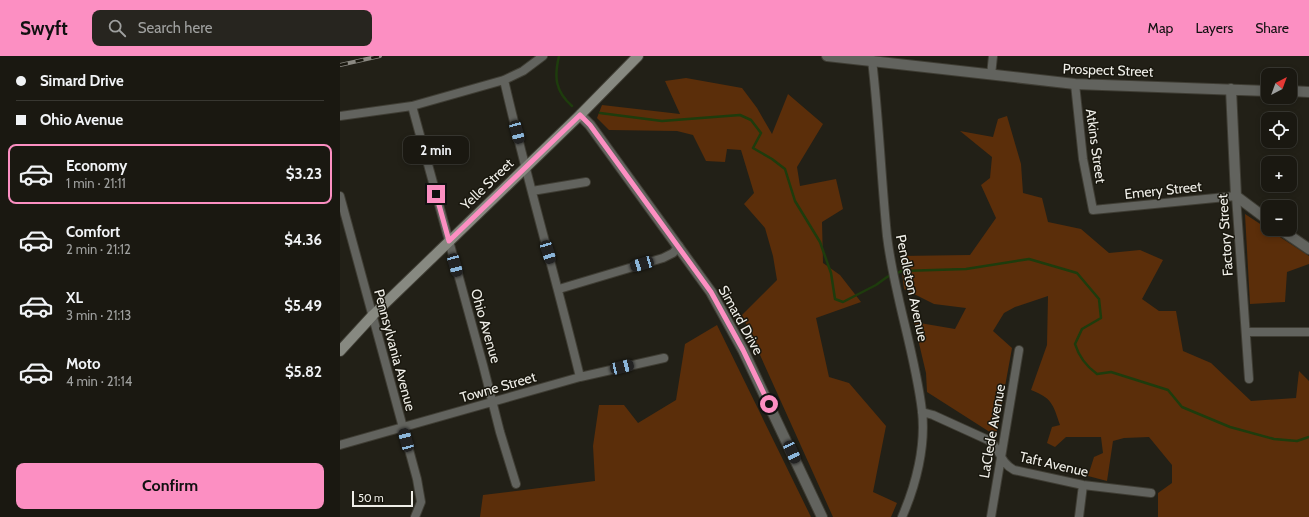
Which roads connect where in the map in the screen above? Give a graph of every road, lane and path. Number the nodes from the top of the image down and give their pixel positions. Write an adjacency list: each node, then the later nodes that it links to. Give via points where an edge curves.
1 (543, 56): 8 (street, via 523,71)
2 (638, 56): 15 (main road, Yelle Street)
3 (827, 56): 5 (street, Prospect Street)
4 (993, 56): 7 (street)
5 (872, 60): 6 (street, Prospect Street); 38 (street, Pendleton Avenue, via 887,236)
6 (904, 60): 7 (street, Prospect Street)
7 (991, 75): 9 (street, Prospect Street)
8 (504, 80): 14 (street); 17 (street)
9 (1075, 84): 10 (street, Prospect Street); 22 (street, Atkins Street)
10 (1231, 89): 11 (street, Prospect Street); 21 (street, Factory Street)
11 (1261, 91)
12 (1297, 91): 13 (street)
13 (1309, 92)
14 (412, 106): 16 (street); 25 (street, Ohio Avenue)
15 (580, 115): 17 (main road, Yelle Street); 26 (street, Simard Drive)
16 (340, 116)
17 (526, 166): 19 (street); 25 (main road, Yelle Street)
18 (586, 182): 19 (street)
19 (532, 191): 28 (street)
20 (340, 196): 29 (street, Pennsylvania Avenue)
21 (1236, 196): 22 (street, Emery Street); 23 (street); 30 (street, Factory Street)
22 (1093, 210)
23 (1261, 215)
24 (1290, 236): 27 (street)
25 (449, 241): 29 (main road, Yelle Street); 37 (street, Ohio Avenue)
26 (679, 246): 28 (street, via 663,258); 46 (street, Simard Drive, via 711,292 743,350)
27 (1309, 249)
28 (559, 290): 35 (street)
29 (373, 315): 33 (main road, Yelle Street); 39 (street, Pennsylvania Avenue)
30 (1247, 332): 31 (street); 36 (street, Factory Street)
31 (1309, 332)
32 (1019, 350): 41 (street, LaClede Avenue)
33 (340, 351)
34 (664, 358): 35 (street, Towne Street)
35 (580, 377): 37 (street, Towne Street)
36 (1249, 379)
37 (492, 402): 39 (street, Towne Street); 42 (street, Ohio Avenue)
38 (922, 412): 41 (street, Taft Avenue, via 988,440 993,443); 47 (street, Pendleton Avenue, via 921,459 914,488)
39 (403, 428): 40 (street, Towne Street); 45 (street, Pennsylvania Avenue, via 421,502)
40 (340, 445)
41 (1000, 457): 43 (street, Taft Avenue, via 1005,465 1014,470); 48 (street, LaClede Avenue)
42 (516, 484)
43 (1083, 484): 44 (street, Taft Avenue); 49 (street)
44 (1151, 493)
45 (417, 514)
46 (822, 517)
47 (902, 517)
48 (991, 517)
49 (1079, 517)

